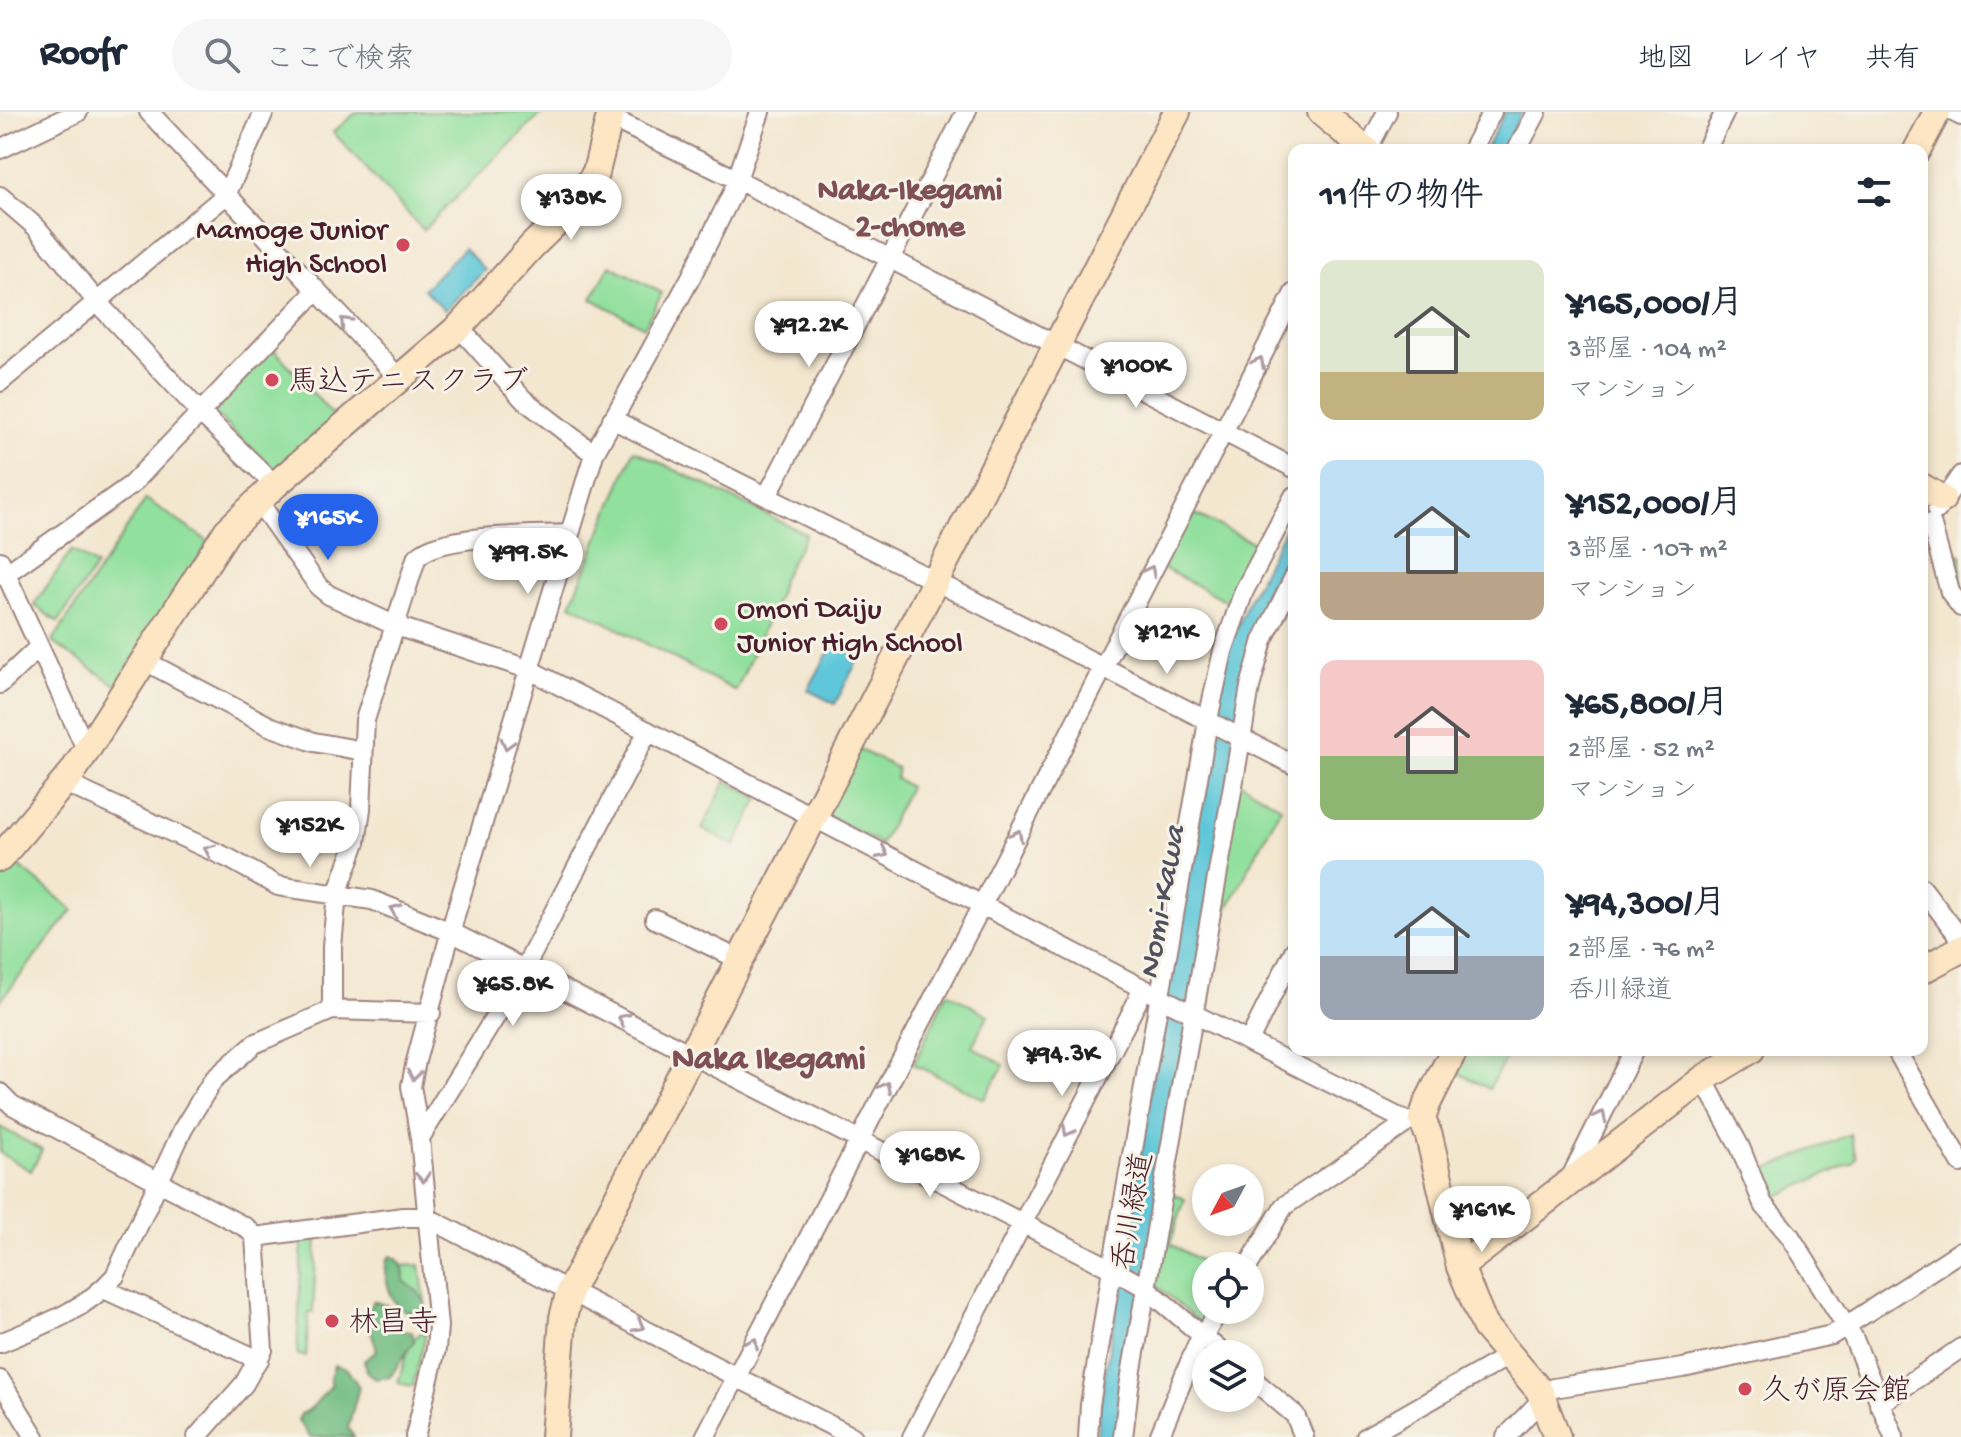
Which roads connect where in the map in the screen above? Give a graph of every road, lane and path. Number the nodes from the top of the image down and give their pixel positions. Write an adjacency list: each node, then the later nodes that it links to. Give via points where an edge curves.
1 (78, 112): 22 (street)
2 (149, 112): 24 (street)
3 (264, 112): 24 (street)
4 (760, 112): 23 (street)
5 (966, 112): 26 (street)
6 (1177, 112): 31 (street)
7 (1321, 112): 16 (street)
8 (1387, 112): 17 (street)
9 (1492, 112): 18 (street)
10 (1537, 112): 19 (street)
11 (1725, 112): 20 (street)
12 (1937, 112): 21 (street)
13 (1953, 112): 15 (street)
14 (610, 115): 23 (street); 30 (street, via 596,172 578,201)
15 (1961, 116)
16 (1360, 144)
17 (1370, 144)
18 (1475, 144)
19 (1520, 144)
20 (1709, 144)
21 (1920, 144)
22 (0, 149)
23 (738, 180): 26 (street); 35 (street)
24 (226, 195): 27 (street); 28 (street)
25 (0, 196): 28 (street, via 37,228)
26 (889, 260): 31 (street); 42 (street)
27 (316, 291): 32 (street, one-way to 27); 34 (street)
28 (97, 302): 33 (street); 34 (street)
29 (1288, 305): 36 (street, one-way to 29)
30 (459, 327): 32 (street); 37 (street, via 523,399)
31 (1062, 348): 36 (street); 48 (street)
32 (399, 378): 40 (street)
33 (0, 382)
34 (201, 413): 40 (street); 47 (street, via 131,485)
35 (612, 419): 37 (street); 42 (street)
36 (1223, 431): 38 (street); 54 (street, one-way to 36)
37 (594, 454): 46 (street)
38 (1288, 465)
39 (1961, 475): 41 (street)
40 (267, 493): 51 (street, via 322,591); 53 (street, via 227,531)
41 (1932, 493): 44 (street)
42 (767, 496): 48 (street)
43 (1288, 507): 57 (street, via 1244,591 1223,651)
44 (1928, 516)
45 (1928, 533): 50 (street)
46 (569, 534): 51 (street, via 470,538 423,551); 55 (street)
47 (2, 569): 52 (street)
48 (935, 581): 54 (street); 64 (street)
49 (1288, 589): 59 (street, 呑川緑道, via 1263,640)
50 (1961, 607)
51 (396, 626): 55 (street); 61 (street, via 365,720)
52 (39, 647): 56 (street); 60 (street)
53 (143, 660): 60 (street); 61 (street, via 269,726)
54 (1102, 666): 57 (street); 68 (street, one-way to 54)
55 (528, 669): 58 (street); 70 (street, one-way to 70)
56 (0, 684)
57 (1209, 722): 59 (street); 78 (street)
58 (648, 731): 64 (street); 76 (street)
59 (1240, 736): 62 (street); 80 (street, 呑川緑道)
60 (87, 751): 63 (street)
61 (363, 751): 66 (street, via 356,842)
62 (1288, 762)
63 (65, 783): 65 (street); 66 (street, one-way to 63, via 278,886)
64 (814, 818): 68 (street, one-way to 68); 73 (street)
65 (0, 858)
66 (337, 894): 70 (street, one-way to 66, via 372,900); 79 (street)
67 (1928, 896): 71 (street)
68 (982, 905): 77 (street); 92 (street, one-way to 68)
69 (655, 919): 73 (street)
70 (451, 932): 76 (street); 81 (street)
71 (1961, 939)
72 (1961, 949): 75 (street)
73 (740, 960): 83 (street)
74 (1288, 963): 82 (street)
75 (1928, 967)
76 (525, 968): 83 (street, one-way to 76); 91 (street)
77 (1140, 987): 78 (street); 97 (street, one-way to 97, via 1137,1002)
78 (1161, 997): 80 (street); 102 (street)
79 (332, 1010): 81 (street); 94 (street, via 254,1044 213,1080)
80 (1192, 1012): 82 (street); 103 (street, 呑川緑道)
81 (431, 1013): 91 (street, one-way to 91, via 411,1086)
82 (1249, 1041): 90 (street)
83 (692, 1055): 92 (street); 105 (street)
84 (1451, 1056): 90 (street)
85 (1631, 1056): 95 (street, one-way to 85)
86 (1741, 1056): 88 (street)
87 (1899, 1056): 93 (street)
88 (1703, 1079): 95 (street); 107 (street, via 1763,1204 1790,1236)
89 (0, 1093): 94 (street, via 12,1105)
90 (1415, 1120): 100 (street, via 1284,1206); 101 (street, via 1429,1136)
91 (420, 1138): 96 (street, one-way to 96)
92 (859, 1140): 97 (street); 114 (street, one-way to 92)
93 (1961, 1163)
94 (157, 1181): 98 (street); 104 (street, via 115,1276)
95 (1568, 1183): 101 (street)
96 (426, 1217): 98 (street); 105 (street); 121 (street, via 438,1326)
97 (1020, 1223): 102 (street); 125 (street)
98 (255, 1237): 113 (street, via 264,1340)
99 (1961, 1251): 107 (street)
100 (1256, 1252)
101 (1460, 1267): 112 (street, via 1485,1326)
102 (1115, 1270): 103 (street); 126 (street)
103 (1145, 1287): 108 (street); 127 (street, 呑川緑道)
104 (104, 1289): 110 (street, via 59,1318); 113 (street)
105 (570, 1290): 114 (street, one-way to 114); 122 (street)
106 (1210, 1324): 108 (street)
107 (1846, 1327): 117 (street, via 1832,1335 1683,1368 1553,1388); 118 (street)
108 (1203, 1335): 109 (street); 128 (street)
109 (1209, 1340)
110 (0, 1343)
111 (1961, 1348): 118 (street)
112 (1510, 1355): 117 (street); 130 (street)
113 (259, 1360): 120 (street)
114 (735, 1375): 123 (street); 124 (street)
115 (0, 1380): 119 (street)
116 (1264, 1389): 129 (street, via 1295,1415)
117 (1543, 1397): 131 (street); 132 (street)
118 (1879, 1404): 133 (street)
119 (35, 1437)
120 (197, 1437)
121 (415, 1437)
122 (554, 1437)
123 (705, 1437)
124 (853, 1437)
125 (912, 1437)
126 (1088, 1437)
127 (1123, 1437)
128 (1159, 1437)
129 (1304, 1437)
130 (1366, 1437)
131 (1506, 1437)
132 (1557, 1437)
133 (1894, 1437)

